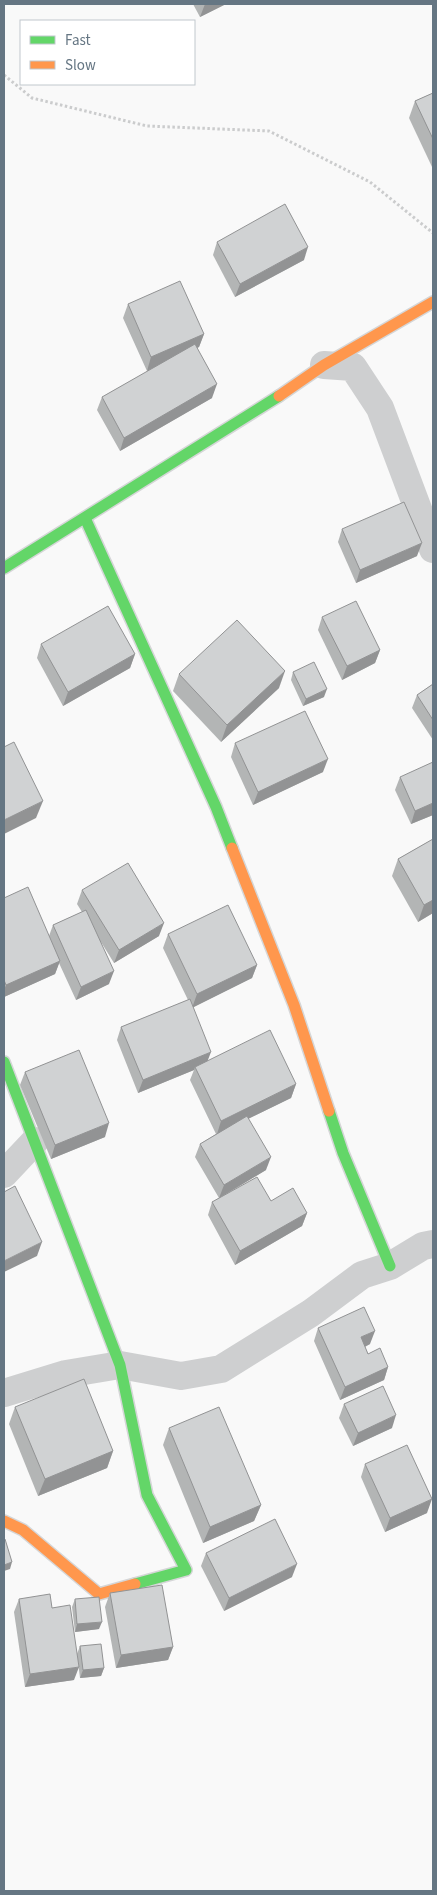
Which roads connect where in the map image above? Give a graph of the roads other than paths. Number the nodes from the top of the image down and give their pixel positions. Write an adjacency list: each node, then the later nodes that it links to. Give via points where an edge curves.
1 (433, 302): 2 (street)
2 (324, 365): 3 (street, via 245,419); 4 (street, via 353,367 380,408)
3 (85, 518): 5 (street); 10 (street, via 216,807 291,996 343,1153)
4 (433, 549)
5 (4, 568)
6 (4, 1062): 7 (street)
7 (35, 1141): 8 (street); 11 (street)
8 (4, 1174)
9 (433, 1244): 10 (street)
10 (390, 1266): 11 (street, via 362,1275 311,1313 221,1369 181,1376)
11 (120, 1365): 12 (street, via 66,1374); 13 (street, via 147,1495 186,1570 98,1594 23,1530)
12 (4, 1393)
13 (4, 1521)

